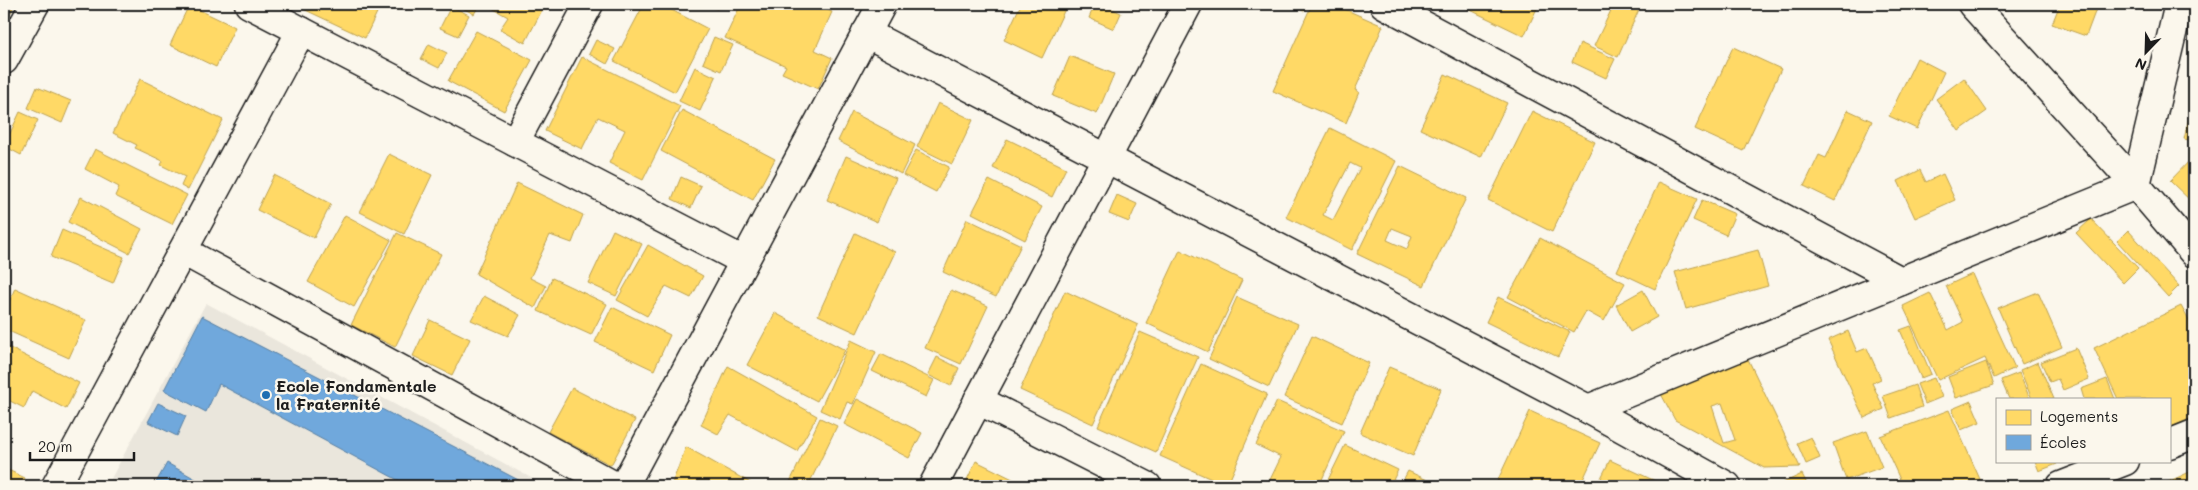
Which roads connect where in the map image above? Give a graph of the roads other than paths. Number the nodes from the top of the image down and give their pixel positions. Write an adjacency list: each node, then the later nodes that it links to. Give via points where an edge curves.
1 (35, 4): 11 (street)
2 (249, 4): 9 (street)
3 (589, 4): 12 (street)
4 (882, 4): 10 (street)
5 (1188, 4): 13 (street)
6 (1384, 4): 18 (street)
7 (1972, 4): 14 (street)
8 (2179, 4): 14 (street)
9 (301, 31): 12 (street); 15 (street)
10 (866, 33): 13 (street); 17 (street)
11 (4, 60)
12 (515, 142): 17 (street)
13 (1106, 158): 19 (street); 20 (street)
14 (2136, 185): 16 (street); 18 (street)
15 (183, 251): 24 (street); 25 (street)
16 (2194, 253)
17 (744, 261): 26 (street)
18 (1901, 281): 20 (street)
19 (978, 400): 27 (street); 28 (street)
20 (1588, 409): 29 (street)
21 (2194, 434): 22 (street)
22 (2170, 444)
23 (2122, 462): 30 (street)
24 (56, 486)
25 (615, 486)
26 (624, 486)
27 (933, 486)
28 (1147, 486)
29 (1727, 486)
30 (2061, 486)

